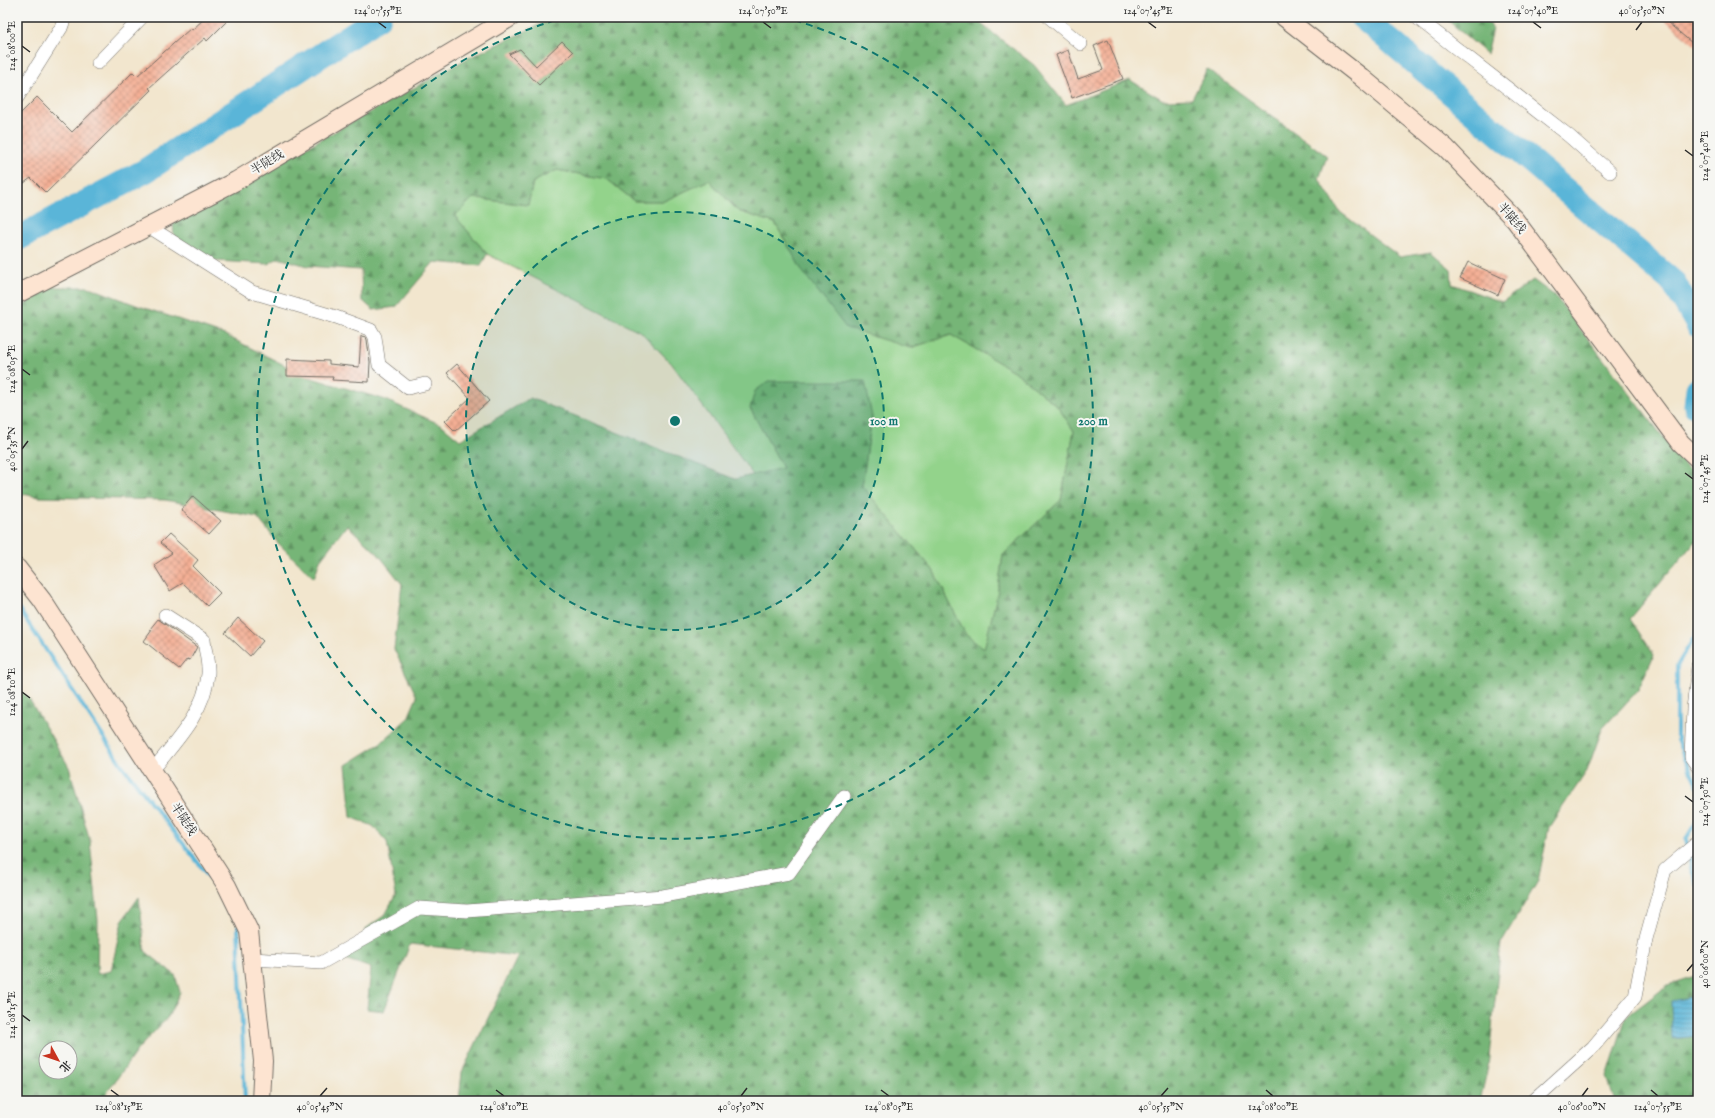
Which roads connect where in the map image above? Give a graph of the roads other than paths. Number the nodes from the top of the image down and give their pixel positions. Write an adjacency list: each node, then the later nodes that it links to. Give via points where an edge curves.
1 (65, 17): 9 (street, via 61,28)
2 (142, 17): 8 (street)
3 (511, 17): 11 (street, 半陡线, via 236,180)
4 (1049, 17): 7 (street)
5 (1284, 17): 14 (street, 半陡线, via 1446,148 1515,220 1681,443)
6 (1416, 17): 10 (street, via 1569,136)
7 (1081, 44)
8 (98, 63)
9 (17, 98)
10 (1610, 172)
11 (148, 226): 12 (street, 半陡线); 13 (street, via 252,292 370,330 375,337 379,365 408,388)
12 (17, 294)
13 (425, 384)
14 (1698, 459)
15 (19, 576): 19 (street, 半陡线, via 42,600)
16 (165, 615): 19 (street, via 204,640 208,674 202,699 193,719)
17 (1698, 666): 18 (street, via 1690,757)
18 (1698, 767)
19 (152, 771): 22 (street, 半陡线, via 227,886 249,931)
20 (844, 796): 22 (street, via 789,873 663,896 467,911 419,908 321,963)
21 (1697, 843): 24 (street, via 1665,870 1646,939 1635,997 1593,1047)
22 (252, 959): 23 (street, 半陡线, via 263,1061)
23 (261, 1101)
24 (1533, 1101)

